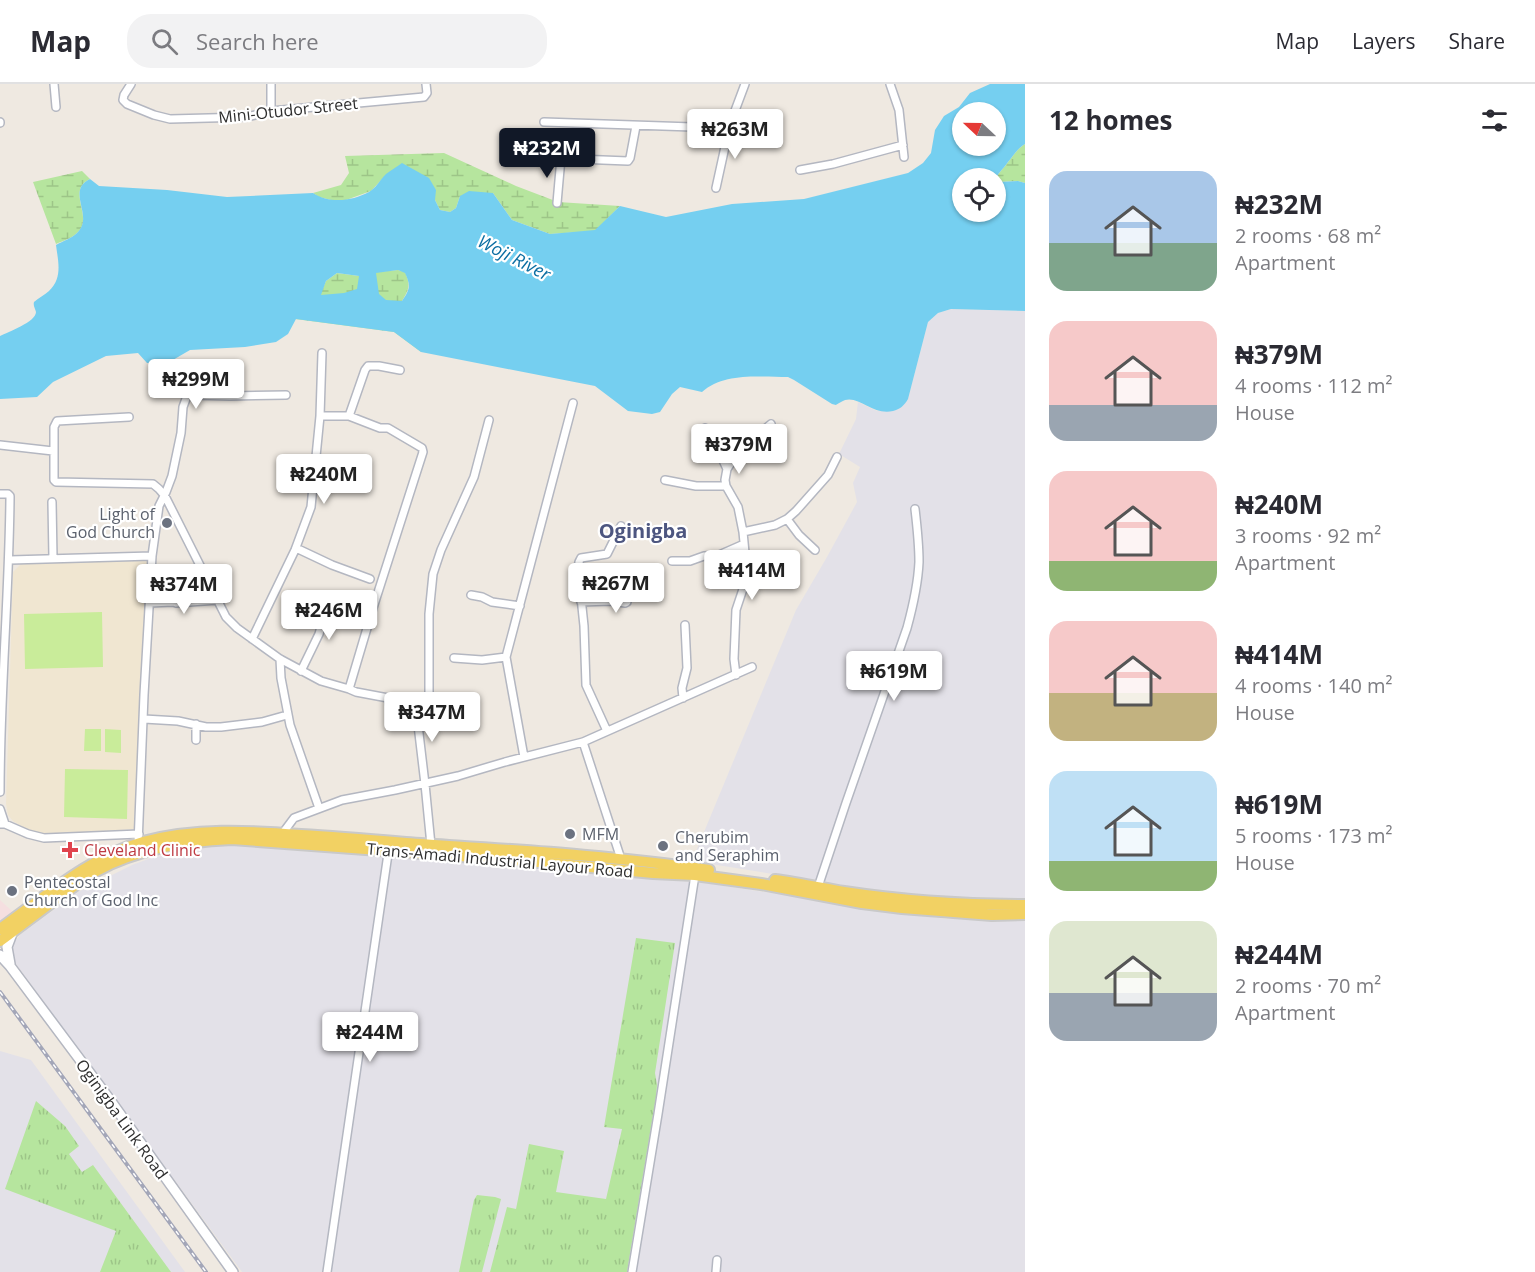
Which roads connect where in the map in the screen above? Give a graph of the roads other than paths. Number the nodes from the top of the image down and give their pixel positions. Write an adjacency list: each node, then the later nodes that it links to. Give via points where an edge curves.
1 (54, 84): 7 (street)
2 (131, 84): 8 (street, Mini-Otudor Street, via 123,100 163,118 247,117)
3 (271, 84): 8 (street)
4 (426, 84): 8 (street, Mini-Otudor Street, via 424,97)
5 (745, 84): 11 (street)
6 (890, 84): 12 (street, via 899,110)
7 (56, 107)
8 (271, 111)
9 (544, 122): 10 (street)
10 (636, 126): 11 (street); 15 (street, via 629,160)
11 (730, 126): 17 (street)
12 (903, 145): 14 (street); 16 (street)
13 (526, 157): 15 (street)
14 (904, 157)
15 (561, 158): 18 (street)
16 (800, 170)
17 (716, 188)
18 (557, 203)
19 (322, 354): 25 (street)
20 (400, 370): 23 (street, via 368,366)
21 (286, 395): 36 (street, via 187,396)
22 (573, 404): 57 (street)
23 (349, 416): 25 (street); 66 (street, via 388,428 423,452)
24 (129, 417): 30 (street, via 57,421)
25 (320, 417): 43 (street, via 312,504)
26 (489, 420): 70 (street, via 472,482 433,574 430,690)
27 (771, 424): 32 (street, via 738,452)
28 (705, 428): 32 (street)
29 (0, 445): 30 (street)
30 (53, 451): 36 (street, via 56,482 153,484)
31 (837, 457): 39 (street, via 828,476)
32 (727, 470): 34 (street)
33 (665, 480): 34 (street)
34 (726, 486): 41 (street, via 738,507)
35 (0, 494): 47 (street, via 10,496)
36 (165, 496): 45 (street, via 159,506); 53 (street)
37 (51, 502): 46 (street)
38 (915, 509): 91 (street, via 919,562 912,610)
39 (787, 519): 41 (street); 44 (street)
40 (621, 526): 55 (street, via 607,554 581,558)
41 (743, 532): 42 (street)
42 (744, 544): 48 (street, via 719,555); 65 (street, via 746,576 736,610 734,642)
43 (296, 548): 49 (street); 59 (street)
44 (815, 549)
45 (152, 556): 46 (street); 56 (street)
46 (53, 558): 47 (street)
47 (10, 560): 50 (street)
48 (672, 561)
49 (370, 579)
50 (4, 594): 67 (street)
51 (471, 595): 57 (street)
52 (627, 599): 55 (street, via 625,603)
53 (218, 600): 56 (street); 59 (street, via 230,622)
54 (328, 602): 64 (street)
55 (582, 602): 75 (street, via 586,685)
56 (150, 603): 72 (street)
57 (519, 606): 60 (street)
58 (686, 625): 69 (street)
59 (252, 639): 62 (street)
60 (506, 657): 61 (street); 79 (street)
61 (454, 658)
62 (280, 659): 64 (street); 71 (street)
63 (752, 667): 65 (street)
64 (302, 671): 66 (street)
65 (736, 675): 69 (street)
66 (349, 689): 68 (street)
67 (1, 690): 78 (street)
68 (388, 698): 70 (street); 74 (street, via 397,716)
69 (683, 698): 75 (street)
70 (423, 700): 74 (street)
71 (287, 715): 73 (street, via 221,727); 82 (street)
72 (144, 720): 73 (street); 86 (street)
73 (196, 724): 76 (street)
74 (418, 725): 80 (street)
75 (607, 731): 77 (street)
76 (196, 740)
77 (583, 742): 79 (street); 89 (street)
78 (0, 755): 81 (street)
79 (524, 757): 80 (street)
80 (425, 784): 82 (street, via 357,796); 87 (street)
81 (0, 792)
82 (319, 808): 85 (street, via 294,818)
83 (0, 809): 84 (street)
84 (2, 824): 86 (street, via 44,838)
85 (282, 834): 86 (main road, Trans-Amadi Industrial Layour Road, via 204,832); 88 (main road, Trans-Amadi Industrial Layour Road)
86 (138, 839): 95 (main road, Trans-Amadi Industrial Layour Road, via 102,858)
87 (430, 844): 88 (main road, Trans-Amadi Industrial Layour Road); 89 (main road, Trans-Amadi Industrial Layour Road)
88 (389, 846): 90 (main road, Trans-Amadi Industrial Layour Road); 96 (main road, Trans-Amadi Industrial Layour Road, via 232,839 172,845 129,856 98,870); 102 (street)
89 (621, 859): 91 (main road, Trans-Amadi Industrial Layour Road)
90 (695, 875): 93 (main road, Trans-Amadi Industrial Layour Road, via 902,909); 103 (street)
91 (818, 887): 93 (main road, Trans-Amadi Industrial Layour Road)
92 (1025, 904): 93 (main road, Trans-Amadi Industrial Layour Road)
93 (992, 910): 94 (main road, Trans-Amadi Industrial Layour Road)
94 (1025, 914)
95 (0, 929)
96 (13, 931): 97 (main road, Trans-Amadi Industrial Layour Road); 99 (street, via 7,947)
97 (0, 941)
98 (0, 955): 99 (street, Oginigba Link Road)
99 (10, 966): 101 (street, Oginigba Link Road)
100 (717, 1260): 104 (street)
101 (233, 1272)
102 (327, 1272)
103 (632, 1272)
104 (716, 1272)

